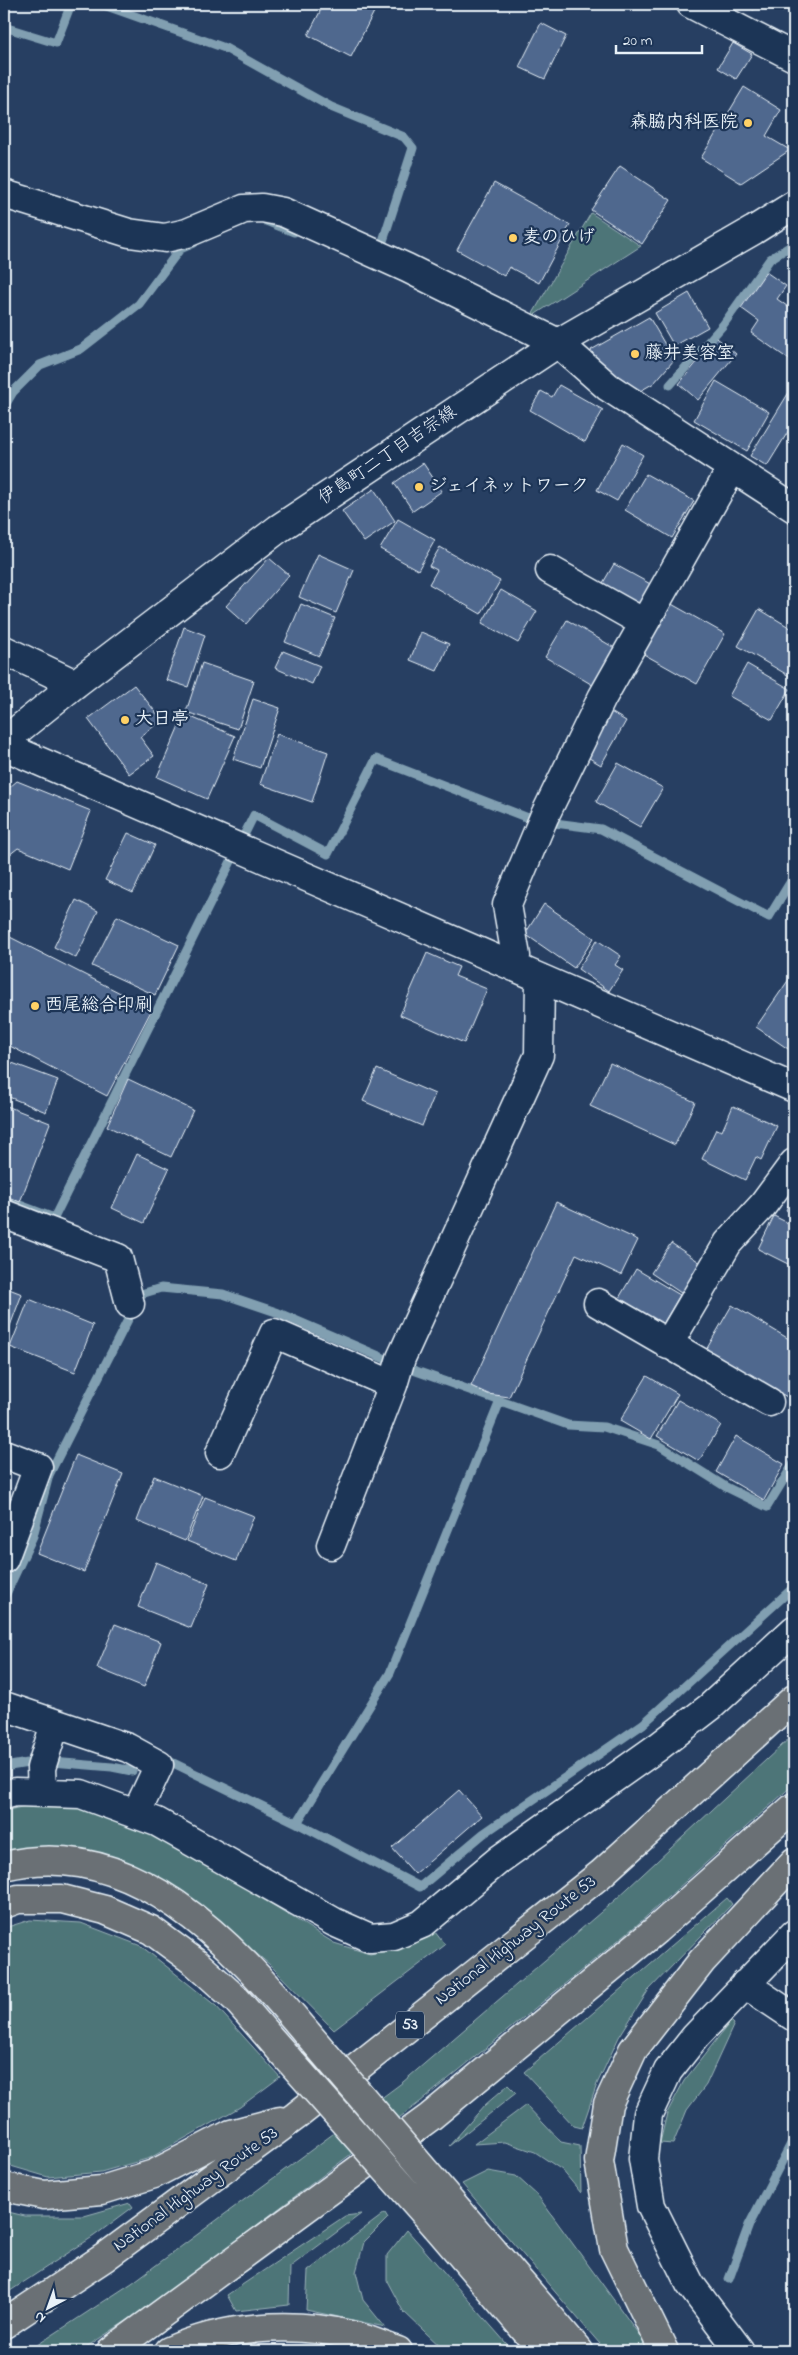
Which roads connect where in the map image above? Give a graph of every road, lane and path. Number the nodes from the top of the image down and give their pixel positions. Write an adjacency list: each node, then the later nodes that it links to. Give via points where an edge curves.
1 (691, 4): 2 (street)
2 (794, 57)
3 (4, 194): 5 (street, via 129,232 165,238 187,233 244,209 283,212 407,268)
4 (794, 205): 5 (street, 伊島町二丁目吉宗線)
5 (558, 343): 6 (street, via 608,387); 11 (street, 伊島町二丁目吉宗線, via 278,529)
6 (732, 468): 7 (street); 9 (street)
7 (794, 508)
8 (550, 570): 9 (street)
9 (644, 622): 14 (street, via 602,698 544,817 507,906 516,956)
10 (4, 650): 11 (street)
11 (75, 684): 12 (street, 伊島町二丁目吉宗線)
12 (4, 741)
13 (4, 746): 14 (street)
14 (514, 966): 15 (street)
15 (540, 978): 16 (street); 22 (street, via 539,1055)
16 (794, 1088)
17 (794, 1163): 21 (street, via 763,1205 728,1243)
18 (4, 1214): 20 (street, via 118,1258)
19 (598, 1303): 21 (street)
20 (130, 1304)
21 (668, 1345): 23 (street)
22 (397, 1371): 24 (street, via 274,1333); 26 (street)
23 (769, 1402)
24 (220, 1453)
25 (4, 1454): 27 (street, via 38,1468)
26 (331, 1545)
27 (4, 1559)
28 (794, 1630): 35 (street, via 710,1707 658,1747 500,1859 422,1924 394,1936 370,1938 334,1922 157,1822)
29 (794, 1699): 42 (highway, National Highway Route 53 / 53, via 601,1874)
30 (4, 1706): 31 (street)
31 (55, 1724): 32 (street, via 43,1762); 35 (street, via 128,1748 159,1766)
32 (42, 1793): 33 (street); 35 (street, via 81,1794)
33 (4, 1795)
34 (794, 1806): 45 (highway, via 656,1930 430,2117)
35 (136, 1814)
36 (794, 1862): 50 (highway, via 702,1961 633,2050 608,2104 599,2161 614,2249)
37 (4, 1866): 49 (highway, bridge, via 25,1861 71,1863 116,1871 172,1901 218,1935 260,1977)
38 (4, 1904): 48 (highway, bridge, via 18,1899 62,1899 105,1910 151,1930 196,1963 236,1999)
39 (794, 1934): 40 (street)
40 (745, 1984): 41 (street); 51 (street, via 695,2037 668,2072 648,2114 643,2159 651,2206 690,2284)
41 (794, 2017)
42 (296, 2116): 43 (highway, via 231,2134 154,2174 102,2190 44,2195); 44 (highway, National Highway Route 53 / 53, via 105,2256)
43 (4, 2187)
44 (4, 2324)
45 (111, 2351)
46 (169, 2351): 47 (highway, via 190,2342 248,2330 306,2327 352,2335)
47 (398, 2351)
48 (543, 2351)
49 (579, 2351)
50 (664, 2351)
51 (740, 2351)

